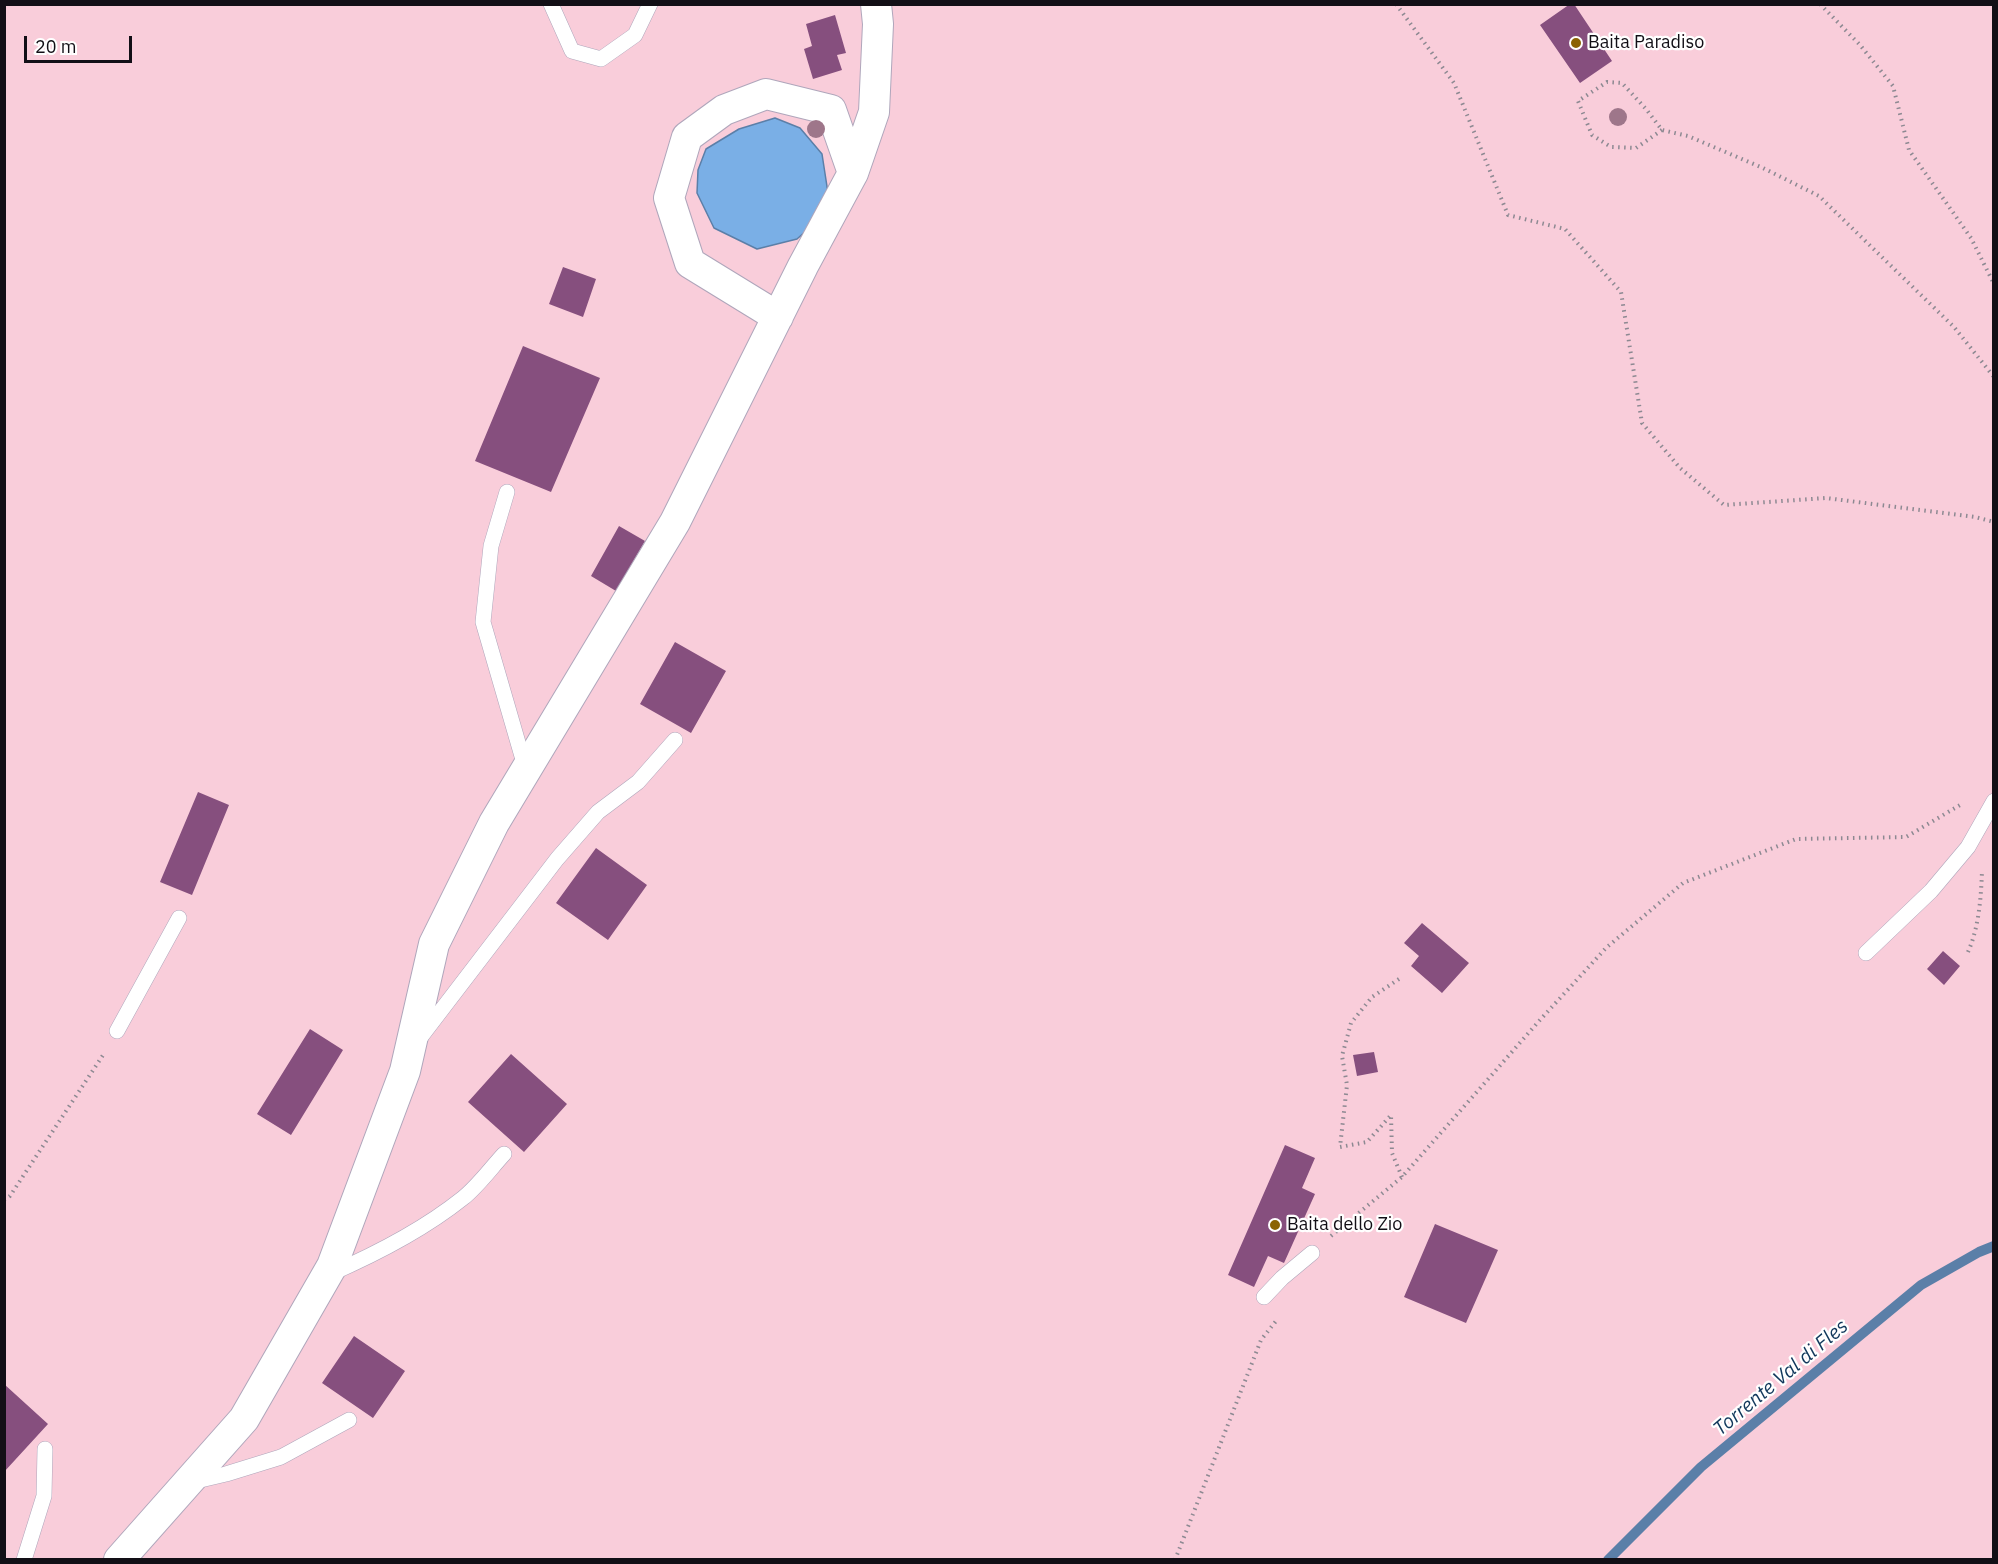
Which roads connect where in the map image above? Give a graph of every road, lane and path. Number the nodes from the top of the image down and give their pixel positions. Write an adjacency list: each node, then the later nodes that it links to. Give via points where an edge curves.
1 (551, 4): 2 (lane, via 572,51 601,59 635,35)
2 (650, 4)
3 (876, 4): 7 (street, via 874,112)
4 (1396, 4): 12 (path, via 1454,82 1508,215 1565,229 1621,292 1642,423 1680,468 1724,505 1826,498)
5 (1820, 4): 8 (path, via 1893,86 1909,150 1971,238)
6 (1662, 130): 6 (path, via 1622,83 1607,82 1578,101 1592,135 1611,147 1636,148); 10 (path, via 1731,154 1819,196 1954,327)
7 (853, 173): 9 (street); 9 (street, via 831,110 766,94 724,110 687,137 669,198 690,263)
8 (1994, 284)
9 (778, 317): 14 (street, via 675,522)
10 (1994, 377)
11 (507, 492): 14 (lane, via 491,546 483,622)
12 (1994, 522)
13 (675, 740): 23 (lane, via 638,782 598,812 557,859)
14 (526, 770): 23 (street, via 494,823 434,944)
15 (1994, 801): 20 (lane, via 1968,847 1931,891)
16 (1965, 802): 25 (path, via 1906,837 1796,839 1683,883 1606,948)
17 (1983, 860): 19 (path, via 1982,893)
18 (179, 918): 22 (lane)
19 (1968, 952)
20 (1866, 953)
21 (1402, 977): 25 (path, via 1372,997 1351,1023 1342,1056 1347,1085 1341,1148 1367,1142 1391,1115 1392,1153)
22 (117, 1031): 26 (path)
23 (410, 1053): 30 (street)
24 (504, 1154): 30 (lane, via 465,1197 426,1225)
25 (1402, 1177): 27 (path)
26 (4, 1200)
27 (1337, 1231): 28 (path); 29 (path)
28 (1332, 1239)
29 (1312, 1252): 31 (lane)
30 (327, 1275): 35 (street, via 244,1419)
31 (1264, 1298)
32 (1283, 1312): 38 (path, via 1261,1340)
33 (349, 1420): 35 (lane, via 281,1458)
34 (45, 1449): 36 (lane, via 44,1496)
35 (186, 1483): 37 (street)
36 (24, 1560)
37 (119, 1560)
38 (1175, 1560)

